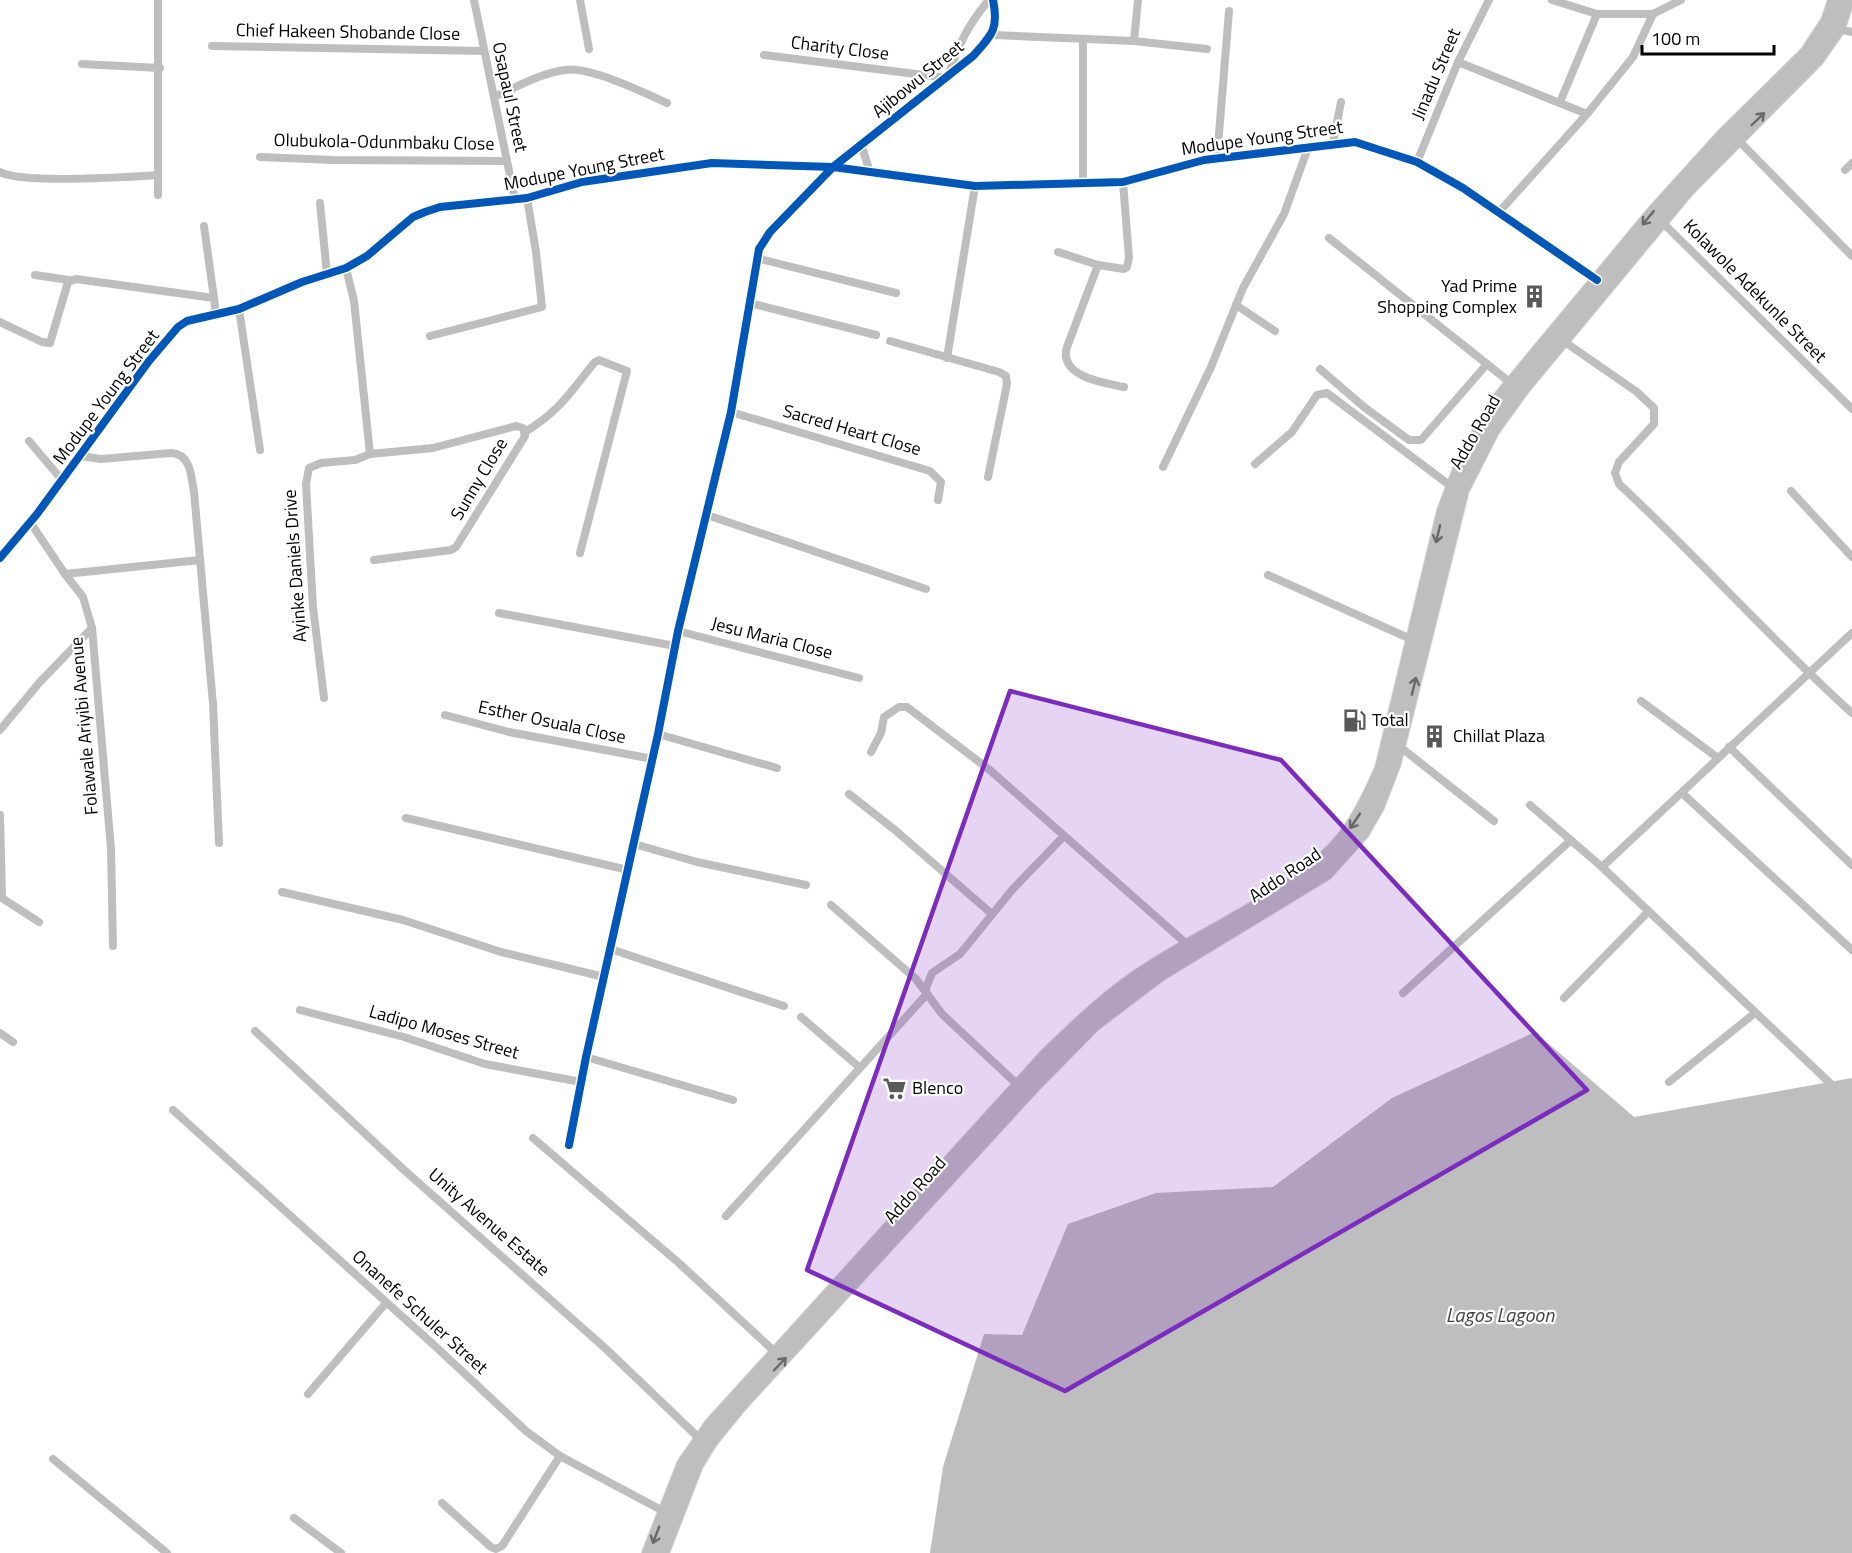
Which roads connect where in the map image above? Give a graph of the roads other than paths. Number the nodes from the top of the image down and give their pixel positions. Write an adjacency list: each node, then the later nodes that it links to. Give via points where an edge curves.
1 (159, 0): 26 (street)
2 (474, 0): 22 (street, Osapaul Street)
3 (580, 0): 20 (street)
4 (991, 0): 16 (street, via 996,17); 27 (street, via 973,18 959,43)
5 (1138, 0): 18 (street)
6 (1489, 0): 24 (street, Jinadu Street)
7 (1552, 0): 12 (street)
8 (1681, 0): 13 (street)
9 (1835, 0): 66 (main road, Addo Road, one-way to 66, via 1828,21 1807,53 1699,162)
10 (1847, 0): 14 (main road, Addo Road)
11 (1229, 11): 38 (street)
12 (1597, 14): 13 (street); 30 (street)
13 (1653, 14): 32 (street, via 1634,57)
14 (1838, 29): 15 (street); 33 (main road, Addo Road, one-way to 14, via 1797,82)
15 (1852, 32)
16 (993, 35): 17 (street); 27 (street, Ajibowu Street)
17 (1083, 39): 18 (street); 48 (street)
18 (1134, 41): 21 (street)
19 (212, 46): 22 (street, Chief Hakeen Shobande Close)
20 (589, 49)
21 (1207, 49)
22 (484, 51): 28 (street, Osapaul Street)
23 (764, 55): 27 (street, Charity Close)
24 (1458, 62): 30 (street); 40 (street, Jinadu Street)
25 (82, 64): 26 (street)
26 (160, 68): 46 (street)
27 (948, 78): 35 (street, Ajibowu Street)
28 (494, 97): 31 (street, via 541,76 570,69); 39 (street, Osapaul Street)
29 (1341, 102): 34 (street)
30 (1560, 102): 32 (street)
31 (667, 103)
32 (1587, 114): 54 (street)
33 (1737, 139): 55 (main road, Addo Road); 59 (street)
34 (1333, 143): 36 (street, Modupe Young Street); 40 (street, Modupe Young Street, via 1355,142)
35 (861, 144): 42 (street, Ajibowu Street); 45 (street)
36 (1308, 148): 38 (street, Modupe Young Street); 70 (street, via 1284,214)
37 (260, 157): 39 (street, Olubukola-Odunmbaku Close)
38 (1217, 158): 47 (street, Modupe Young Street)
39 (507, 161): 52 (street, Osapaul Street)
40 (1417, 162): 54 (street, Modupe Young Street)
41 (1852, 163): 43 (street)
42 (833, 167): 45 (street, Modupe Young Street); 51 (street, Modupe Young Street, via 712,163 582,182); 60 (street, Ajibowu Street, via 770,232)
43 (1845, 170)
44 (0, 172): 46 (street, via 14,176 89,178)
45 (870, 172): 49 (street, Modupe Young Street)
46 (158, 175): 50 (street)
47 (1123, 182): 48 (street, Modupe Young Street); 61 (street, via 1128,264 1124,269)
48 (1083, 183): 49 (street, Modupe Young Street)
49 (975, 186): 79 (street)
50 (158, 195)
51 (527, 198): 52 (street, Modupe Young Street); 76 (street, via 542,307)
52 (515, 200): 62 (street, Modupe Young Street, via 425,212)
53 (320, 203): 63 (street)
54 (1499, 212): 66 (street, Modupe Young Street)
55 (1661, 221): 77 (main road, Addo Road); 84 (street, Kolawole Adekunle Street)
56 (204, 226): 68 (street)
57 (1329, 238): 80 (street)
58 (1058, 252): 61 (street)
59 (1852, 256)
60 (756, 258): 67 (street); 69 (street)
61 (1098, 265): 83 (street, via 1065,357 1082,376)
62 (346, 268): 63 (street, Modupe Young Street); 89 (street, via 354,301)
63 (327, 274): 71 (street, Modupe Young Street)
64 (35, 275): 65 (street)
65 (69, 280): 68 (street); 73 (street, via 50,342)
66 (1597, 280): 77 (main road, Addo Road)
67 (896, 293)
68 (214, 298): 72 (street)
69 (750, 303): 75 (street); 85 (street)
70 (1236, 305): 74 (street); 92 (street)
71 (239, 309): 72 (street, Modupe Young Street); 88 (street)
72 (216, 316): 90 (street, Modupe Young Street, via 187,321 178,327)
73 (0, 322)
74 (1275, 331)
75 (876, 335)
76 (430, 336)
77 (1558, 337): 82 (main road, Addo Road); 114 (street, via 1654,408 1654,424 1618,462 1615,473 1619,484 1707,567); 122 (main road, Addo Road, one-way to 77, via 1462,490 1506,410)
78 (890, 341): 79 (street)
79 (947, 358): 93 (street, via 1006,376)
80 (1487, 364): 81 (street, via 1417,442 1364,407); 82 (street)
81 (1320, 369)
82 (1512, 384): 95 (main road, Addo Road, via 1483,423)
83 (1124, 387)
84 (1852, 409)
85 (731, 412): 97 (street, Sacred Heart Close, via 930,471 941,482); 98 (street)
86 (525, 432): 89 (street, Sunny Close, via 516,426 434,448); 100 (street, via 545,420 575,391 595,362 627,370); 104 (street, Sunny Close, via 456,547)
87 (29, 441): 94 (street)
88 (260, 450)
89 (370, 454): 116 (street, Ayinke Daniels Drive, via 350,461 315,464 308,471 313,607)
90 (80, 456): 94 (street, Modupe Young Street); 103 (street, via 91,460 171,453 183,456 191,473)
91 (1255, 464): 95 (street, via 1292,432 1317,395 1327,393)
92 (1163, 467)
93 (988, 477)
94 (62, 480): 99 (street, Modupe Young Street)
95 (1452, 487): 112 (main road, Addo Road, one-way to 112)
96 (1791, 491): 102 (street)
97 (938, 500)
98 (707, 515): 107 (street); 110 (street)
99 (30, 522): 101 (street, Modupe Young Street); 105 (street, Folawale Ariyibi Avenue)
100 (580, 554)
101 (1, 555)
102 (1852, 557)
103 (200, 560): 105 (street); 136 (street)
104 (374, 560)
105 (65, 574): 109 (street, Folawale Ariyibi Avenue, via 83,597)
106 (1268, 575): 112 (street)
107 (926, 589)
108 (499, 613): 113 (street)
109 (92, 628): 120 (street); 148 (street, Folawale Ariyibi Avenue, via 111,849)
110 (678, 631): 113 (street); 115 (street, Jesu Maria Close)
111 (1852, 633): 114 (street)
112 (1413, 640): 149 (main road, Addo Road, one-way to 149, via 1382,768 1366,806 1351,828 1315,867)
113 (675, 646): 121 (street)
114 (1810, 675): 118 (street); 123 (street)
115 (859, 678)
116 (324, 698)
117 (1641, 701): 125 (street)
118 (1852, 713)
119 (446, 715): 126 (street, Esther Osuala Close, via 519,735)
120 (0, 730)
121 (658, 734): 126 (street); 127 (street)
122 (1399, 746): 133 (street); 186 (main road, Addo Road, one-way to 122, via 696,1465 740,1405 1094,1024 1160,974 1300,890 1335,864 1370,821 1389,781)
123 (1729, 747): 125 (street); 138 (street)
124 (871, 752): 134 (street, via 884,717 899,707 907,707 991,771)
125 (1718, 758): 128 (street)
126 (653, 759): 137 (street)
127 (777, 768)
128 (1682, 792): 139 (street); 151 (street)
129 (849, 794): 146 (street)
130 (1530, 804): 135 (street)
131 (0, 815): 143 (street)
132 (406, 818): 140 (street)
133 (1494, 821)
134 (1063, 837): 146 (street); 149 (street)
135 (1571, 840): 139 (street); 153 (street)
136 (219, 843)
137 (634, 844): 140 (street); 141 (street)
138 (1852, 865)
139 (1602, 867): 145 (street)
140 (628, 870): 150 (street)
141 (806, 885)
142 (282, 892): 152 (street, via 403,920 501,952)
143 (1, 898): 147 (street)
144 (831, 905): 154 (street, via 916,979)
145 (1648, 912): 155 (street); 158 (street)
146 (992, 914): 154 (street, via 952,961 932,973)
147 (39, 922)
148 (112, 946)
149 (1189, 946): 168 (main road, Addo Road, via 1105,1002)
150 (610, 949): 152 (street); 156 (street)
151 (1852, 950)
152 (604, 977): 163 (street)
153 (1402, 993)
154 (926, 995): 164 (street); 168 (street)
155 (1564, 998)
156 (784, 1006)
157 (300, 1010): 165 (street, Ladipo Moses Street, via 404,1036 485,1064)
158 (1755, 1013): 166 (street); 167 (street)
159 (801, 1017): 164 (street)
160 (255, 1031): 177 (street, Unity Avenue Estate)
161 (0, 1033): 162 (street)
162 (13, 1042)
163 (586, 1057): 165 (street); 169 (street)
164 (859, 1067): 173 (street)
165 (581, 1082): 172 (street)
166 (1669, 1082)
167 (1831, 1084)
168 (1018, 1085): 175 (main road, Addo Road)
169 (733, 1100)
170 (173, 1110): 174 (street, Onanefe Schuler Street)
171 (532, 1138): 175 (street, via 680,1264)
172 (569, 1145)
173 (726, 1216)
174 (386, 1303): 176 (street); 178 (street, Onanefe Schuler Street, via 526,1431)
175 (775, 1352): 177 (main road, Addo Road)
176 (308, 1394)
177 (700, 1439): 181 (main road, Addo Road, via 684,1464)
178 (560, 1456): 180 (street, via 502,1546 496,1549); 181 (street, Onanefe Schuler Street)
179 (53, 1459): 183 (street)
180 (442, 1503)
181 (664, 1512): 185 (main road, Addo Road, one-way to 185)
182 (294, 1518): 184 (street)
183 (167, 1553)
184 (341, 1553)
185 (649, 1553)
186 (662, 1553)

